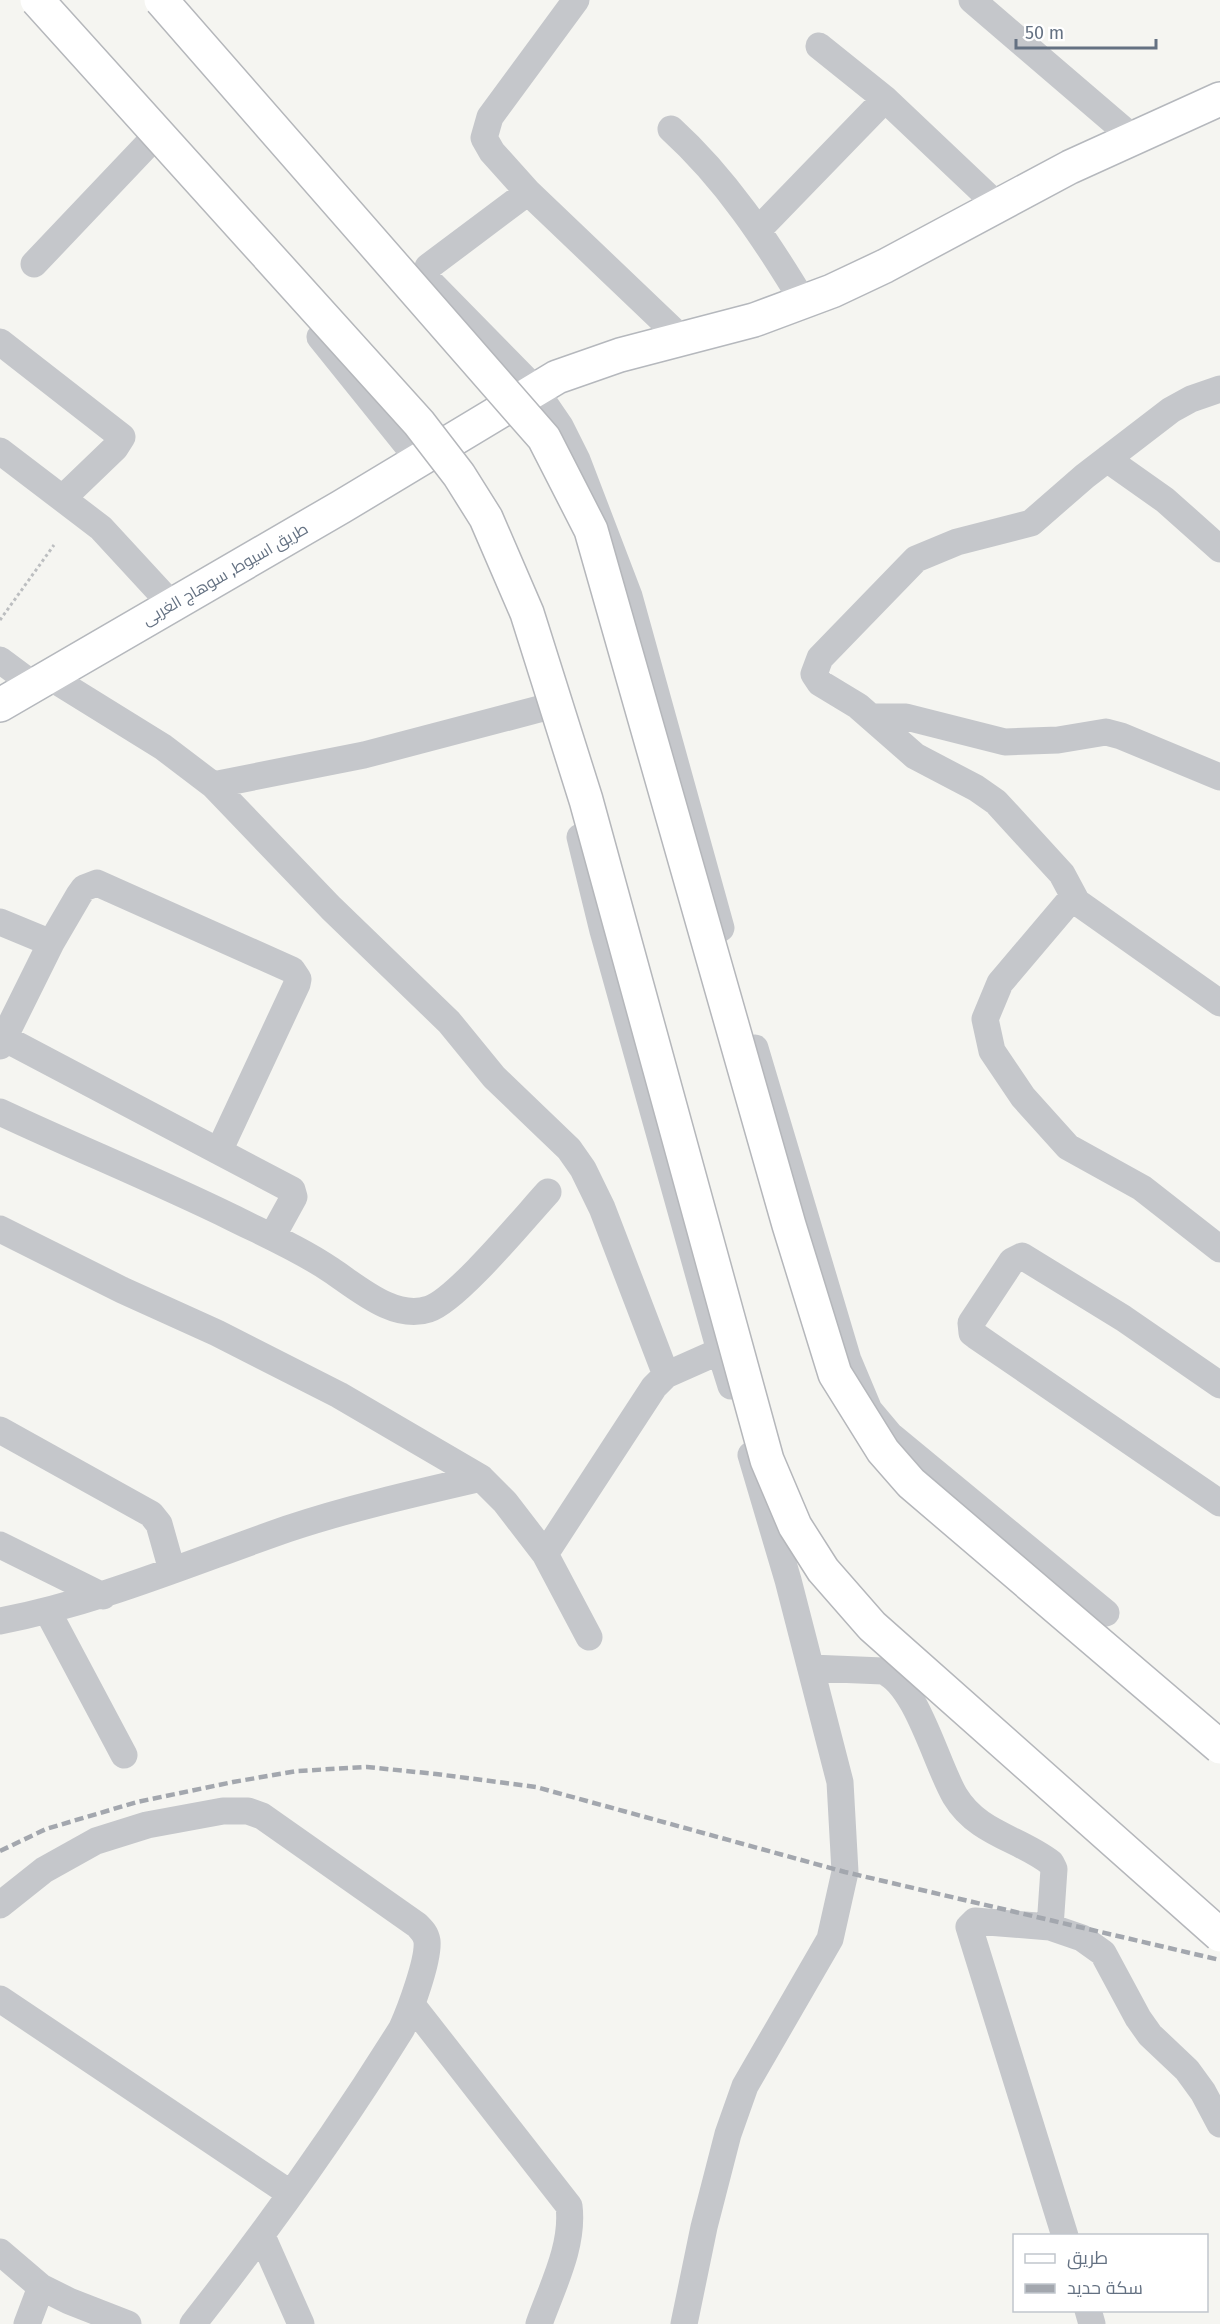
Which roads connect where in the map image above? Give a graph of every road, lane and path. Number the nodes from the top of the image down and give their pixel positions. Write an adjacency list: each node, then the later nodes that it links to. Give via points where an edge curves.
1 (24, 0): 11 (street)
2 (37, 0): 66 (main road, bridge, via 419,423 486,518 527,613 586,800 767,1460 795,1526 823,1570 872,1626)
3 (161, 0): 62 (main road, bridge, via 537,429 566,477 591,530 789,1226 832,1362 859,1416 883,1451 940,1510)
4 (576, 0): 12 (street, via 485,125 486,143)
5 (972, 0): 10 (street)
6 (819, 46): 7 (street)
7 (885, 99): 13 (street); 14 (street)
8 (1220, 99): 10 (main road, طريق اسيوط, سوهاج الغربى)
9 (671, 129): 14 (street, via 719,179)
10 (1133, 138): 13 (main road, طريق اسيوط, سوهاج الغربى)
11 (147, 145): 15 (street); 22 (street, via 330,347)
12 (528, 192): 17 (street); 20 (street, via 428,267 425,274)
13 (997, 205): 16 (main road, طريق اسيوط, سوهاج الغربى, via 885,266)
14 (758, 230): 16 (street)
15 (34, 264)
16 (804, 303): 17 (main road, طريق اسيوط, سوهاج الغربى)
17 (681, 338): 20 (main road, طريق اسيوط, سوهاج الغربى, via 566,373)
18 (0, 342): 24 (street, via 122,437)
19 (1220, 389): 23 (street, via 1171,410)
20 (521, 397): 22 (main road, طريق اسيوط, سوهاج الغربى); 58 (street, via 560,426 629,596 732,970 860,1391 876,1420 890,1435)
21 (0, 451): 24 (street)
22 (433, 451): 27 (main road, طريق اسيوط, سوهاج الغربى); 32 (street, via 489,550 511,604)
23 (1107, 459): 26 (street, via 1165,500); 33 (street, via 1031,523 957,542 916,560 850,624 820,658 814,674 820,683)
24 (63, 498): 27 (street, via 101,528)
25 (54, 545): 28 (path)
26 (1220, 549)
27 (172, 605): 30 (main road, طريق اسيوط, سوهاج الغربى)
28 (0, 620)
29 (0, 660): 30 (street)
30 (43, 682): 31 (main road, طريق اسيوط, سوهاج الغربى); 35 (street, via 164,747)
31 (0, 705)
32 (543, 708): 35 (street, via 364,755); 47 (street)
33 (871, 717): 34 (street, via 906,717 1005,742 1058,740 1106,732); 36 (street, via 915,756 996,802 1062,874)
34 (1220, 777)
35 (213, 785): 48 (street, via 331,909 449,1022 494,1077 569,1149 602,1208)
36 (1072, 898): 39 (street); 46 (street, via 1000,982 985,1019 992,1051 1023,1097 1068,1147 1142,1188)
37 (0, 922): 38 (street)
38 (51, 943): 40 (street); 42 (street, via 84,888 97,883 292,970 297,984)
39 (1220, 1003)
40 (2, 1042): 42 (street)
41 (0, 1112): 45 (street, via 87,1153 141,1173)
42 (219, 1151): 45 (street, via 294,1193)
43 (548, 1192): 45 (street, via 454,1293 431,1309 412,1312 393,1307)
44 (0, 1229): 51 (street, via 339,1395)
45 (272, 1237)
46 (1220, 1249)
47 (720, 1351): 48 (street); 61 (street)
48 (666, 1375): 54 (street, via 654,1387)
49 (1220, 1385): 52 (street, via 1123,1318 1022,1256 1012,1261 971,1323 976,1336)
50 (0, 1430): 55 (street, via 151,1514 159,1524)
51 (481, 1478): 54 (street, via 518,1517); 55 (street, via 330,1516)
52 (1220, 1503)
53 (0, 1545): 56 (street)
54 (545, 1554): 60 (street)
55 (172, 1570): 56 (street)
56 (103, 1596): 57 (street)
57 (48, 1612): 59 (street); 63 (street)
58 (1106, 1613)
59 (0, 1621)
60 (589, 1637)
61 (811, 1668): 65 (street, via 883,1671 898,1681 956,1799 981,1826 1051,1863); 80 (street, via 840,1782 845,1872 830,1939 745,2086 728,2134)
62 (1220, 1747)
63 (124, 1755)
64 (0, 1905): 68 (street, via 45,1870 96,1841 147,1825 223,1811 248,1811 262,1816 422,1930 427,1945)
65 (1050, 1927): 69 (street, via 1082,1938 1103,1953 1138,2018 1187,2070); 71 (street, via 975,1921 969,1927)
66 (1220, 1935)
67 (0, 1999): 70 (street)
68 (412, 2005): 70 (street, via 387,2052); 79 (street, via 569,2206 570,2229)
69 (1220, 2124)
70 (291, 2194): 72 (street)
71 (1065, 2234)
72 (262, 2236): 77 (street); 78 (street)
73 (0, 2252): 74 (street)
74 (40, 2287): 75 (street); 76 (street)
75 (27, 2324)
76 (128, 2324)
77 (193, 2324)
78 (301, 2324)
79 (539, 2324)
80 (684, 2324)

